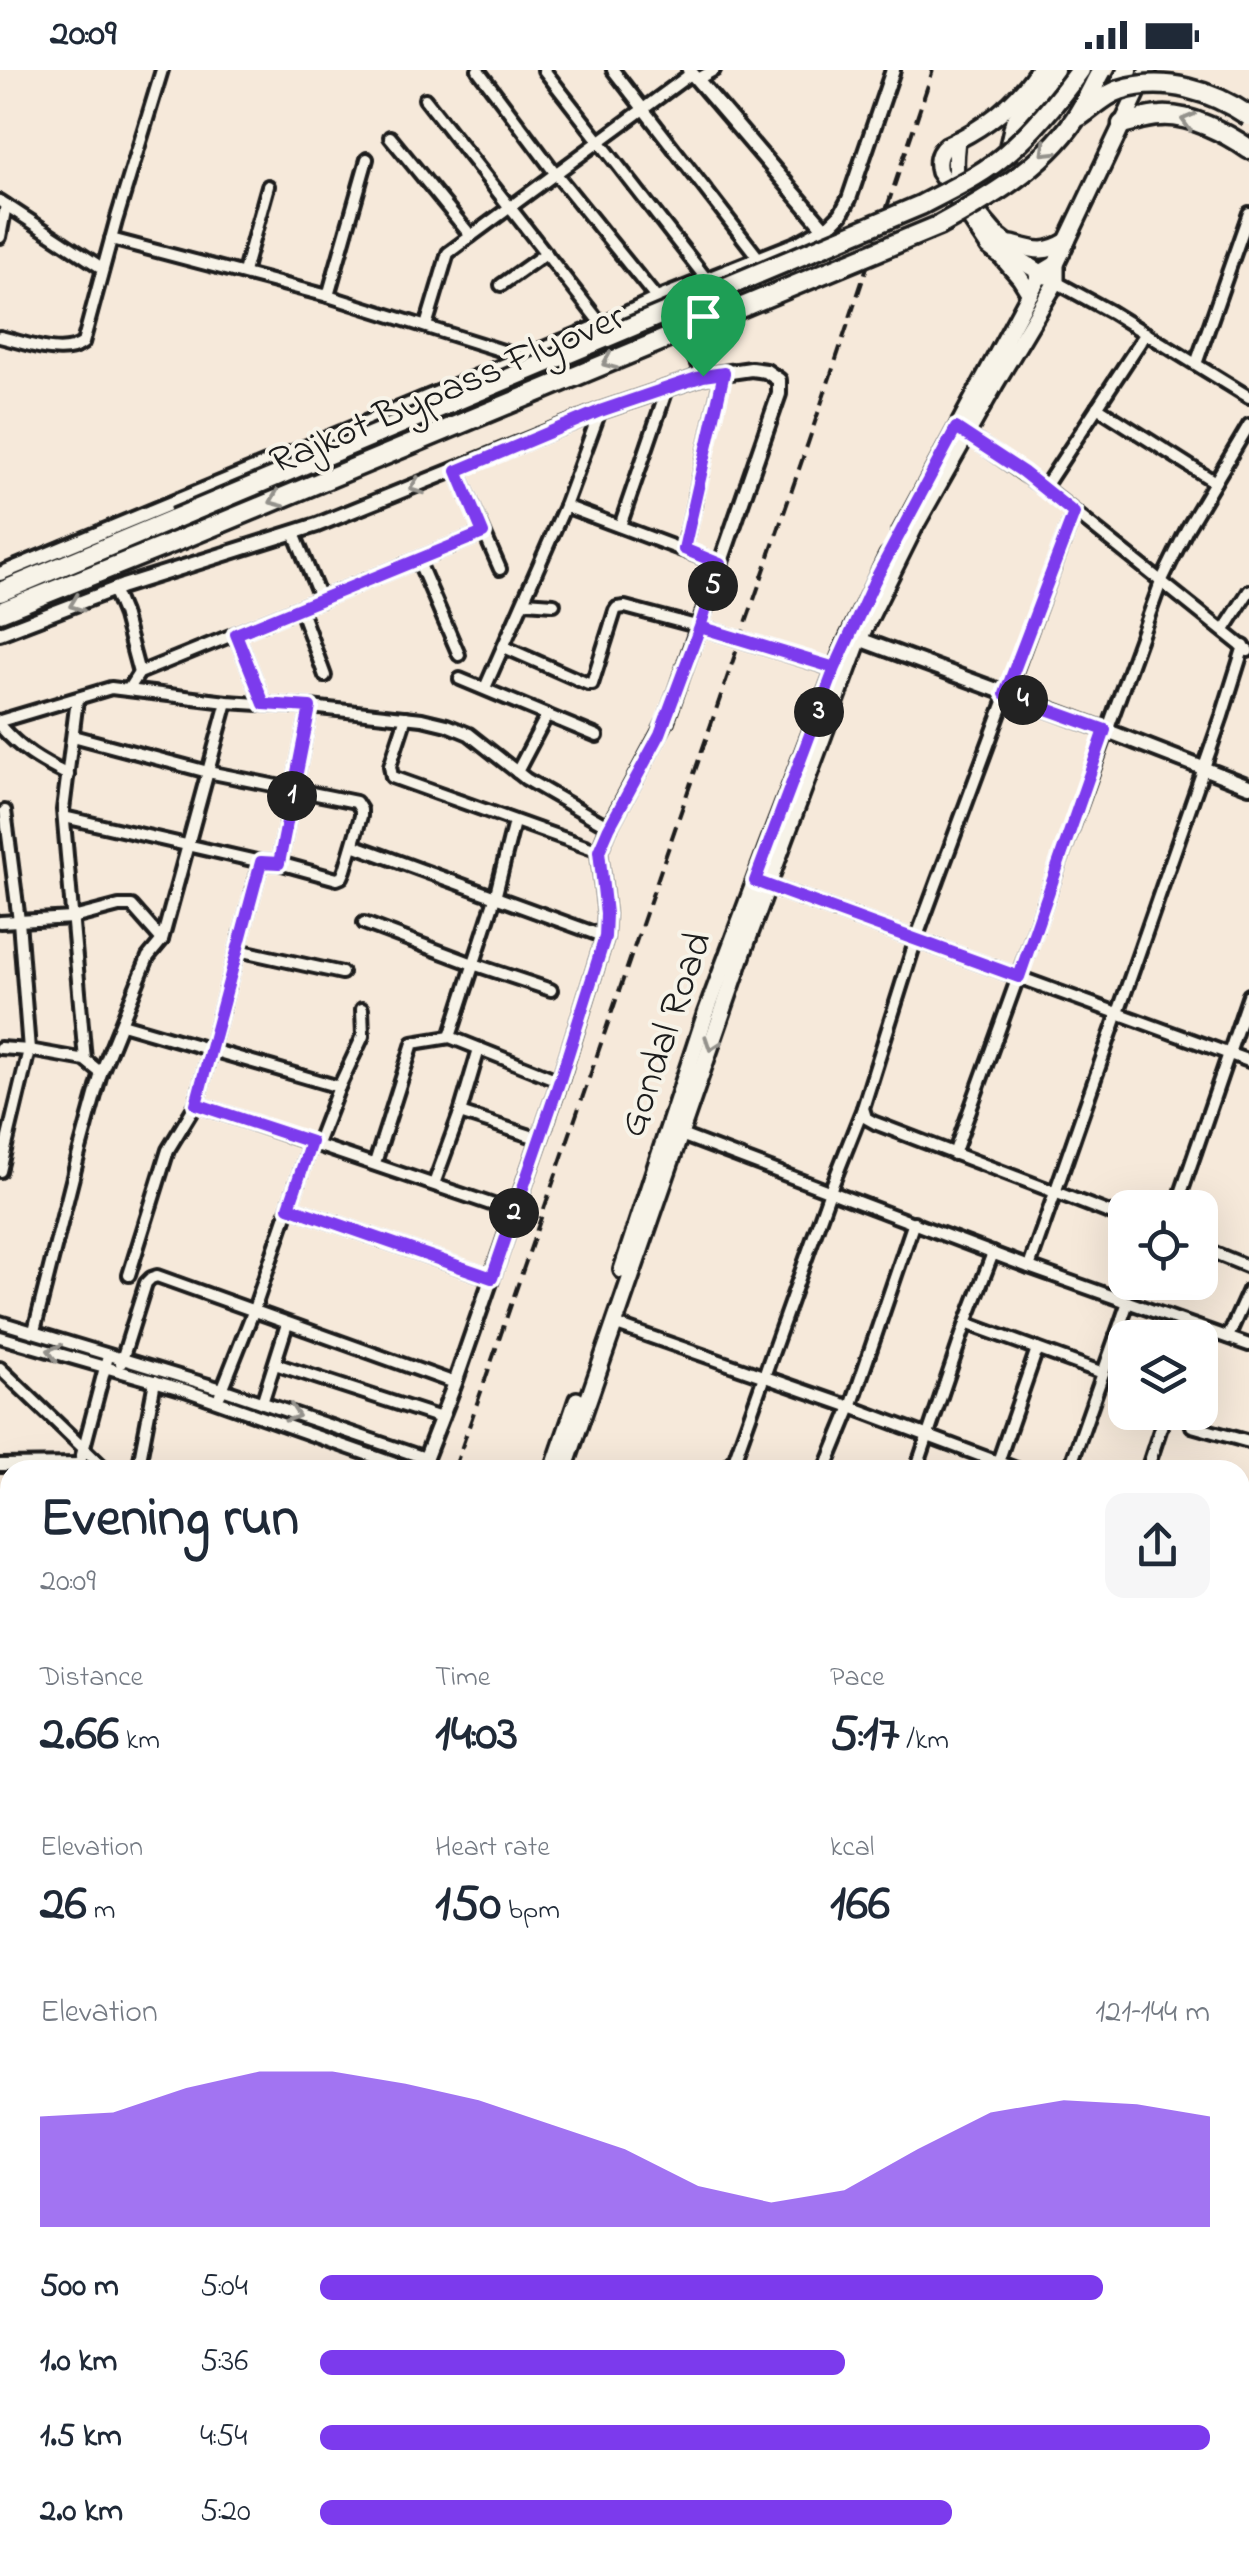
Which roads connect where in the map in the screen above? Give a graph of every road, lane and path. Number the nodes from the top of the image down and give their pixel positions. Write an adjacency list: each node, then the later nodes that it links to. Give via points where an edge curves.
1 (162, 70): 33 (street)
2 (478, 70): 25 (street)
3 (544, 70): 21 (street)
4 (613, 70): 16 (street)
5 (714, 70): 13 (street)
6 (892, 70): 30 (street, via 849,200)
7 (1038, 70): 35 (main road, via 996,118 942,149 938,158 939,172 976,230 989,247)
8 (1054, 70): 23 (highway, via 1015,122)
9 (1080, 70): 23 (highway, Rajkot Bypass Flyover, bridge)
10 (1102, 70): 18 (highway, Rajkot Bypass Flyover, bridge)
11 (1128, 70): 14 (highway)
12 (1148, 70): 19 (main road)
13 (693, 74): 16 (street); 30 (street)
14 (1117, 90): 17 (highway, bridge, via 1187,88); 18 (highway, bridge)
15 (426, 99): 28 (street)
16 (644, 109): 21 (street); 37 (street)
17 (1249, 116)
18 (1074, 120): 73 (highway, Rajkot Bypass Flyover, one-way to 73, bridge, via 1028,168 938,226)
19 (1122, 124): 22 (highway, one-way to 19, via 1175,116); 34 (main road)
20 (390, 137): 31 (street)
21 (600, 142): 25 (street); 41 (street)
22 (1249, 149)
23 (1008, 153): 68 (highway, Rajkot Bypass Flyover, bridge, via 910,210 174,519)
24 (367, 159): 44 (street)
25 (556, 174): 28 (street); 45 (street)
26 (268, 186): 39 (street)
27 (3, 203): 32 (street); 38 (street)
28 (510, 206): 31 (street); 36 (street)
29 (1249, 214): 51 (street)
30 (825, 230): 37 (street)
31 (471, 236): 47 (street, via 445,258)
32 (0, 237)
33 (111, 238): 38 (street); 39 (street)
34 (1068, 240): 35 (main road, via 1050,250); 40 (main road)
35 (1006, 250): 40 (main road); 43 (main road)
36 (546, 254): 42 (street); 46 (street)
37 (760, 260): 41 (street)
38 (102, 268): 49 (street, via 77,348)
39 (244, 272): 44 (street)
40 (1051, 273): 43 (main road); 48 (street); 59 (main road)
41 (708, 281): 45 (street)
42 (501, 286)
43 (1030, 294): 59 (main road)
44 (328, 296): 47 (street)
45 (663, 297): 46 (street); 53 (street, via 682,322)
46 (602, 325): 50 (street)
47 (426, 326): 50 (street)
48 (1146, 333): 51 (street); 56 (street)
49 (0, 337)
50 (522, 357): 68 (street)
51 (1196, 364): 55 (street)
52 (724, 373): 53 (street); 69 (street); 71 (street, via 766,371 781,386)
53 (703, 376): 54 (street)
54 (666, 389): 57 (street); 65 (street)
55 (1249, 397)
56 (1097, 407): 61 (street); 62 (street)
57 (600, 411): 60 (street); 63 (street)
58 (1249, 426): 61 (street)
59 (961, 431): 62 (street); 87 (main road)
60 (457, 471): 66 (street, one-way to 66); 67 (street)
61 (1216, 482): 76 (street)
62 (1044, 488): 64 (street)
63 (565, 506): 65 (street); 81 (street)
64 (1074, 513): 76 (street); 99 (street)
65 (620, 526): 69 (street)
66 (294, 533): 77 (street); 80 (street)
67 (483, 533): 70 (street); 74 (street)
68 (83, 548): 72 (street); 75 (highway, Rajkot Bypass Flyover)
69 (684, 549): 71 (street)
70 (418, 560): 80 (street); 92 (street)
71 (720, 564): 85 (street)
72 (8, 570): 75 (highway)
73 (102, 570): 77 (street); 84 (highway, Rajkot Bypass Flyover)
74 (500, 570)
75 (49, 572): 79 (highway, Rajkot Bypass Flyover)
76 (1161, 582): 86 (street); 107 (street)
77 (113, 590): 88 (street, one-way to 88); 94 (street)
78 (1249, 590): 86 (street)
79 (0, 592)
80 (321, 600): 83 (street)
81 (524, 602): 82 (street); 90 (street)
82 (554, 604)
83 (300, 608): 89 (street); 95 (street)
84 (0, 612)
85 (700, 627): 90 (street, via 617,608 592,684); 93 (street); 119 (street, via 660,734)
86 (1224, 630): 91 (street)
87 (856, 632): 93 (main road, Gondal Road); 99 (street); 125 (main road)
88 (0, 633)
89 (236, 634): 94 (street); 102 (street)
90 (504, 647): 97 (street)
91 (1246, 649): 110 (street)
92 (459, 655)
93 (835, 668): 125 (main road, Gondal Road)
94 (139, 674): 98 (street)
95 (325, 676)
96 (460, 679): 97 (street)
97 (485, 688): 104 (street)
98 (128, 690): 100 (street, via 111,688); 101 (street)
99 (1005, 694): 107 (street); 132 (street)
100 (77, 700): 106 (street); 108 (street)
101 (226, 702): 102 (street); 111 (street)
102 (264, 704): 103 (street)
103 (310, 707): 105 (street); 115 (street)
104 (547, 715): 109 (street); 112 (street)
105 (406, 716): 112 (street, via 460,729); 118 (street, via 392,778)
106 (0, 724): 113 (street, via 31,756)
107 (1105, 730): 110 (street); 137 (street)
108 (72, 736): 111 (street); 113 (street)
109 (597, 736)
110 (1204, 768): 114 (street); 141 (street)
111 (208, 772): 115 (street); 120 (street)
112 (518, 772): 119 (street)
113 (68, 776): 117 (street)
114 (1249, 786)
115 (294, 788): 121 (street, via 356,802 361,816); 124 (street)
116 (5, 812): 128 (street)
117 (64, 817): 120 (street); 127 (street)
118 (514, 822): 122 (street); 126 (street)
119 (609, 828): 122 (street)
120 (188, 844): 123 (street); 133 (street)
121 (353, 845): 124 (street, via 337,880); 126 (street)
122 (599, 851): 131 (street)
123 (261, 862): 124 (street); 134 (street)
124 (279, 863)
125 (761, 883): 132 (street); 157 (main road, one-way to 157); 215 (main road, Gondal Road, via 706,1013)
126 (495, 898): 131 (street); 135 (street)
127 (73, 918): 128 (street); 133 (street, via 132,906); 149 (street)
128 (19, 921): 129 (street); 146 (street)
129 (0, 922)
130 (364, 923): 135 (street)
131 (605, 937): 152 (street)
132 (916, 939): 137 (street); 155 (street)
133 (162, 940): 142 (street, via 148,957)
134 (238, 950): 136 (street); 147 (street)
135 (472, 964): 138 (street); 143 (street)
136 (342, 973)
137 (1019, 977): 141 (street); 160 (street)
138 (551, 990)
139 (1249, 994): 148 (street)
140 (362, 1009): 153 (street, via 362,1036)
141 (1118, 1014): 148 (street); 166 (street)
142 (122, 1024): 147 (street); 151 (street)
143 (450, 1038): 145 (street); 161 (street, via 413,1043)
144 (0, 1048): 146 (street)
145 (479, 1049): 152 (street); 156 (street)
146 (29, 1050): 149 (street); 162 (street)
147 (210, 1052): 153 (street); 154 (street)
148 (1228, 1054): 150 (street); 164 (street)
149 (85, 1060): 151 (street)
150 (1249, 1061)
151 (102, 1074): 185 (street)
152 (560, 1080): 158 (street)
153 (340, 1087): 159 (street)
154 (196, 1104): 159 (street); 175 (street, via 168,1150)
155 (863, 1108): 160 (street, via 875,1123); 165 (street)
156 (460, 1113): 158 (street); 163 (street)
157 (682, 1135): 165 (street); 184 (main road)
158 (540, 1139): 168 (street)
159 (314, 1143): 161 (street); 167 (street)
160 (954, 1154): 166 (street)
161 (375, 1164): 163 (street)
162 (0, 1171)
163 (434, 1184): 168 (street)
164 (1182, 1190)
165 (830, 1191): 170 (street); 196 (street)
166 (1053, 1192): 169 (street); 173 (street)
167 (289, 1207): 176 (street); 179 (street)
168 (514, 1212): 176 (street)
169 (1108, 1213)
170 (914, 1222): 171 (street); 202 (street)
171 (993, 1252): 173 (street); 182 (street)
172 (1218, 1254): 174 (street)
173 (1028, 1267): 178 (street)
174 (1249, 1267)
175 (129, 1276)
176 (492, 1278): 198 (street)
177 (1249, 1290): 188 (street)
178 (1128, 1302): 180 (street); 195 (street)
179 (253, 1312): 183 (street); 192 (street, via 153,1277); 199 (street)
180 (1169, 1320)
181 (0, 1322): 185 (street)
182 (966, 1323): 190 (street); 206 (street)
183 (287, 1324): 193 (street); 198 (street)
184 (614, 1324): 196 (street); 216 (main road)
185 (34, 1331): 191 (street)
186 (1218, 1336): 188 (street)
187 (0, 1338): 191 (street, one-way to 187)
188 (1228, 1338): 189 (street)
189 (1249, 1345)
190 (1036, 1349): 195 (street); 221 (street)
191 (107, 1360): 192 (street); 208 (street)
192 (120, 1364): 197 (street); 199 (street)
193 (275, 1364): 201 (street); 203 (street)
194 (0, 1368): 208 (street)
195 (1104, 1373): 222 (street)
196 (765, 1378): 202 (street); 217 (street)
197 (155, 1381): 200 (street); 211 (street)
198 (455, 1383): 203 (street)
199 (222, 1389): 200 (street); 201 (street)
200 (217, 1402): 212 (street)
201 (262, 1403): 213 (street, one-way to 213)
202 (851, 1408): 206 (street); 218 (street)
203 (441, 1418): 214 (street)
204 (1160, 1430): 223 (street)
205 (1206, 1430): 207 (street)
206 (929, 1436): 219 (street); 220 (street)
207 (1249, 1442)
208 (84, 1449): 209 (street); 210 (street)
209 (81, 1460)
210 (96, 1460)
211 (140, 1460)
212 (383, 1460)
213 (412, 1460)
214 (425, 1460)
215 (556, 1460)
216 (567, 1460)
217 (733, 1460)
218 (829, 1460)
219 (920, 1460)
220 (984, 1460)
221 (997, 1460)
222 (1073, 1460)
223 (1150, 1460)

